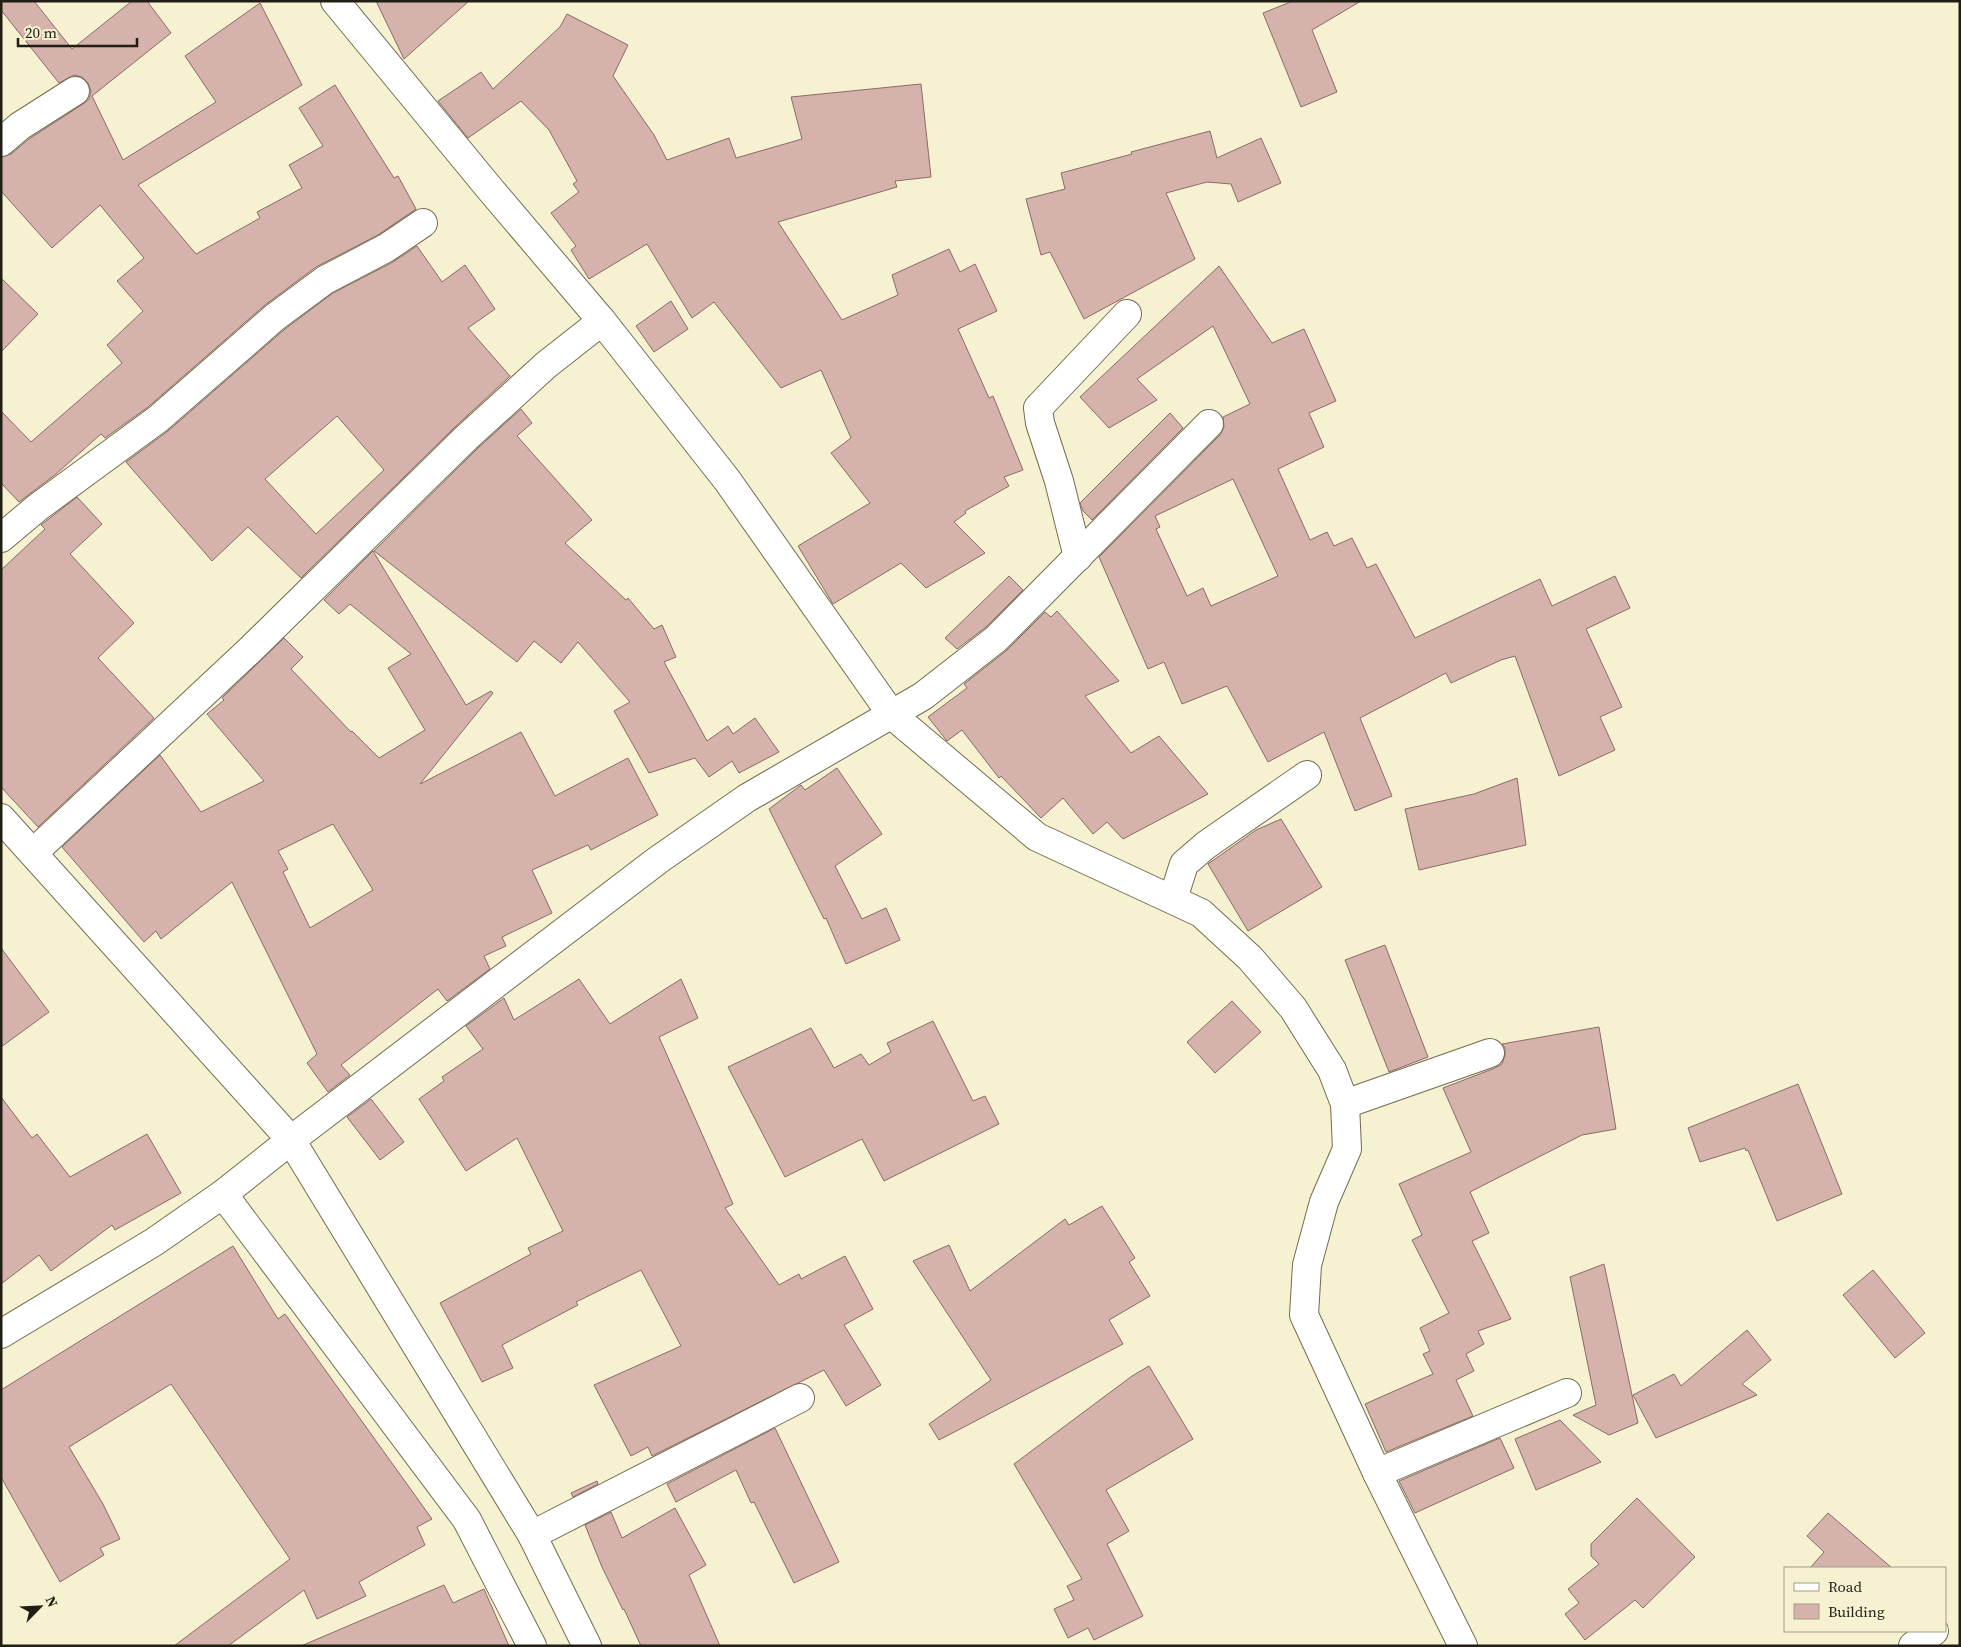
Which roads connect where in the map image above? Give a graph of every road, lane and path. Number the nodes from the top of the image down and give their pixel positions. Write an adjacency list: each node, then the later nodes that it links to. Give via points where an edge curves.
1 (335, 1): 6 (street)
2 (75, 91): 3 (street)
3 (1, 142)
4 (424, 223): 8 (street, via 386,248 325,280 282,312 158,420)
5 (1127, 314): 9 (street, via 1038,408)
6 (602, 321): 10 (street, via 727,480); 13 (street, via 546,365 466,438 250,650)
7 (1209, 424): 9 (street)
8 (1, 538)
9 (1078, 556): 10 (street, via 996,639 923,696)
10 (892, 715): 14 (street, via 1037,837); 17 (street, via 747,798 658,860)
11 (1308, 775): 14 (street, via 1184,864)
12 (1, 818): 13 (street)
13 (33, 853): 17 (street)
14 (1173, 899): 16 (street, via 1201,913 1250,958 1293,1008 1332,1070)
15 (1490, 1053): 16 (street)
16 (1345, 1104): 22 (street, via 1347,1149 1324,1202 1307,1265 1304,1315)
17 (291, 1140): 18 (street); 23 (street)
18 (223, 1194): 19 (street, via 154,1242); 25 (street, via 467,1520)
19 (1, 1334)
20 (1567, 1393): 22 (street)
21 (800, 1398): 23 (street)
22 (1377, 1473): 27 (street)
23 (532, 1535): 26 (street)
24 (1931, 1632): 28 (street)
25 (532, 1646)
26 (587, 1646)
27 (1463, 1646)
28 (1913, 1646)

